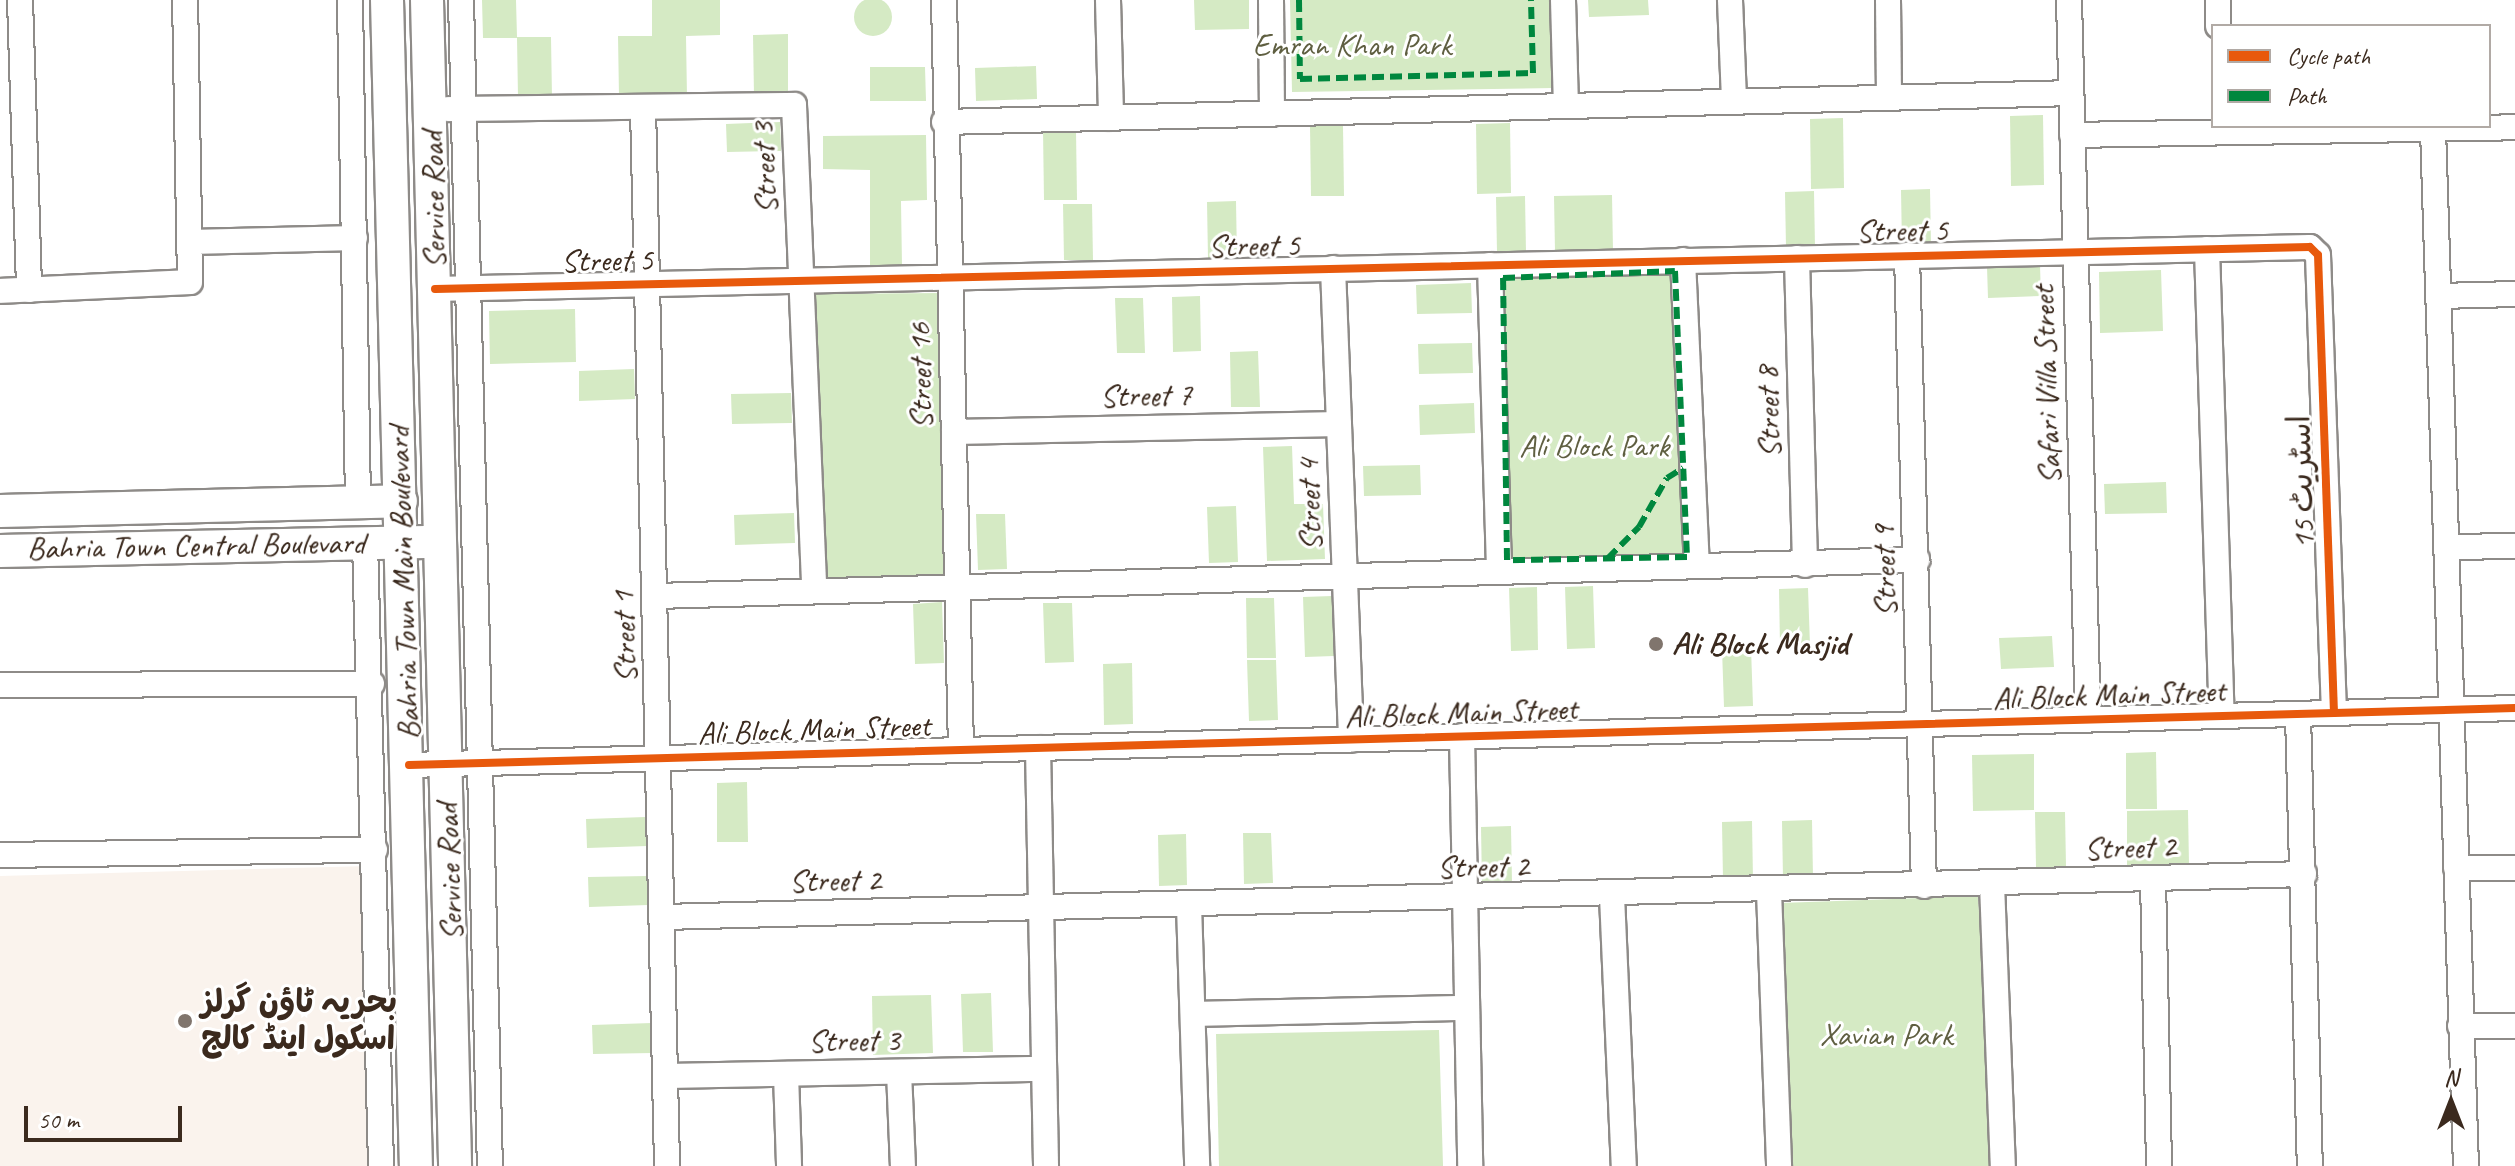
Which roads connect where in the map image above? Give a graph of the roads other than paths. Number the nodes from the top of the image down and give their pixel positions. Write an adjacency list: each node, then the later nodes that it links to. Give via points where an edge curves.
1 (20, 0): 47 (street)
2 (185, 0): 33 (street)
3 (350, 0): 32 (street)
4 (387, 0): 53 (main road, Bahria Town Main Boulevard)
5 (427, 0): 21 (main road, Bahria Town Main Boulevard)
6 (461, 0): 22 (street, Service Road)
7 (944, 0): 25 (street, Street 16)
8 (1108, 0): 24 (street)
9 (1271, 0): 23 (street)
10 (1563, 0): 19 (street)
11 (1730, 0): 18 (street)
12 (1888, 0): 17 (street)
13 (2069, 0): 16 (street, Safari Villa Street)
14 (2218, 0): 15 (street)
15 (2218, 24)
16 (2071, 93): 17 (street); 31 (street, Safari Villa Street)
17 (1889, 97): 18 (street)
18 (1734, 101): 19 (street)
19 (1566, 106): 23 (street)
20 (643, 107): 22 (street, Street 3); 43 (street, Street 3, via 794,105); 44 (street, Street 1)
21 (430, 109): 22 (street, Street 3); 46 (main road, Bahria Town Main Boulevard)
22 (464, 109): 45 (street, Service Road)
23 (1272, 114): 24 (street)
24 (1111, 118): 25 (street)
25 (944, 122): 42 (street, Street 16)
26 (2515, 127): 28 (street)
27 (2474, 128): 30 (street)
28 (2491, 128)
29 (2220, 129): 30 (street); 31 (street)
30 (2433, 129): 50 (street)
31 (2072, 135): 35 (street, Safari Villa Street)
32 (355, 238): 33 (street); 54 (street)
33 (191, 242): 47 (street, via 184,286)
34 (2207, 249): 35 (street, Street 5); 36 (street, Street 5); 78 (street)
35 (2076, 251): 37 (street, Street 5); 79 (street, Safari Villa Street)
36 (2315, 251): 76 (street, اسٹریٹ 15)
37 (1907, 255): 38 (street, Street 5); 63 (street, Street 9)
38 (1797, 258): 39 (street, Street 5); 64 (street, Street 8)
39 (1683, 260): 40 (street, Street 5); 65 (street)
40 (1490, 265): 41 (street, Street 5); 66 (street)
41 (1333, 268): 42 (street, Street 5); 51 (street, Street 4)
42 (951, 277): 43 (street, Street 5); 52 (street, Street 16)
43 (800, 280): 44 (street, Street 5); 70 (street, Street 3)
44 (647, 284): 45 (street, Street 5); 71 (street, Street 1)
45 (468, 288): 46 (street, Street 5); 86 (street, Service Road)
46 (435, 289): 59 (main road, Bahria Town Main Boulevard)
47 (29, 290): 48 (street)
48 (0, 291)
49 (2515, 294): 50 (street)
50 (2439, 296): 61 (street)
51 (1339, 424): 52 (street, Street 7); 67 (street, Street 4)
52 (954, 432): 69 (street, Street 16)
53 (401, 501): 54 (main road, Bahria Town Central Boulevard); 58 (main road, Bahria Town Main Boulevard)
54 (358, 503): 55 (main road, Bahria Town Central Boulevard)
55 (239, 506): 56 (main road, Bahria Town Central Boulevard); 58 (main road, via 246,514 366,513)
56 (0, 511)
57 (365, 541): 58 (main road, Bahria Town Central Boulevard); 62 (main road, Bahria Town Central Boulevard); 72 (street)
58 (403, 542): 59 (main road, Bahria Town Central Boulevard); 68 (main road); 88 (main road, Bahria Town Main Boulevard)
59 (441, 543): 68 (main road, Bahria Town Main Boulevard)
60 (2515, 546): 61 (street)
61 (2447, 547): 75 (street)
62 (0, 551)
63 (1917, 560): 64 (street); 80 (street, Street 9)
64 (1805, 565): 65 (street)
65 (1697, 566): 66 (street)
66 (1499, 570): 67 (street)
67 (1344, 574): 69 (street); 82 (street, Street 4)
68 (442, 580): 87 (main road, Bahria Town Main Boulevard)
69 (957, 587): 70 (street); 84 (street, Street 16)
70 (814, 591): 71 (street)
71 (656, 596): 85 (street, Street 1)
72 (372, 684): 73 (street); 89 (street)
73 (0, 685)
74 (2515, 708): 75 (street, Ali Block Main Street)
75 (2452, 710): 76 (street, Ali Block Main Street); 91 (street)
76 (2334, 713): 77 (street, Ali Block Main Street)
77 (2298, 714): 78 (street, Ali Block Main Street); 93 (street)
78 (2222, 716): 79 (street, Ali Block Main Street)
79 (2088, 719): 80 (street, Ali Block Main Street)
80 (1922, 724): 81 (street, Ali Block Main Street); 96 (street, Street 9)
81 (1462, 736): 82 (street, Ali Block Main Street); 99 (street)
82 (1351, 740): 83 (street, Ali Block Main Street)
83 (1038, 748): 84 (street, Ali Block Main Street); 101 (street)
84 (961, 750): 85 (street, Ali Block Main Street)
85 (660, 758): 86 (street, Ali Block Main Street); 102 (street, Street 1)
86 (479, 763): 87 (street, Ali Block Main Street); 114 (street, Service Road)
87 (446, 764): 88 (street, Ali Block Main Street); 113 (main road, Bahria Town Main Boulevard)
88 (409, 765): 112 (main road, Bahria Town Main Boulevard)
89 (375, 850): 90 (street); 111 (street)
90 (0, 855)
91 (2456, 868): 92 (street); 105 (street)
92 (2515, 868)
93 (2304, 874): 94 (street, Street 2); 125 (street)
94 (2153, 879): 95 (street, Street 2); 124 (street)
95 (1992, 884): 96 (street, Street 2); 123 (street)
96 (1924, 886): 97 (street, Street 2)
97 (1769, 891): 98 (street, Street 2); 122 (street)
98 (1612, 896): 99 (street, Street 2); 121 (street)
99 (1464, 899): 100 (street, Street 2); 103 (street)
100 (1189, 905): 101 (street, Street 2); 104 (street)
101 (1041, 909): 102 (street, Street 2); 107 (street)
102 (663, 917): 110 (street, Street 1)
103 (1467, 1008): 104 (street); 120 (street)
104 (1193, 1014): 119 (street)
105 (2460, 1026): 106 (street); 126 (street)
106 (2515, 1026)
107 (1044, 1069): 108 (street, Street 3); 118 (street)
108 (899, 1072): 109 (street, Street 3); 117 (street)
109 (786, 1074): 110 (street, Street 3); 116 (street)
110 (666, 1076): 115 (street, Street 1)
111 (381, 1166)
112 (416, 1166)
113 (455, 1166)
114 (490, 1166)
115 (667, 1166)
116 (789, 1166)
117 (903, 1166)
118 (1046, 1166)
119 (1197, 1166)
120 (1470, 1166)
121 (1624, 1166)
122 (1779, 1166)
123 (2003, 1166)
124 (2159, 1166)
125 (2310, 1166)
126 (2466, 1166)

